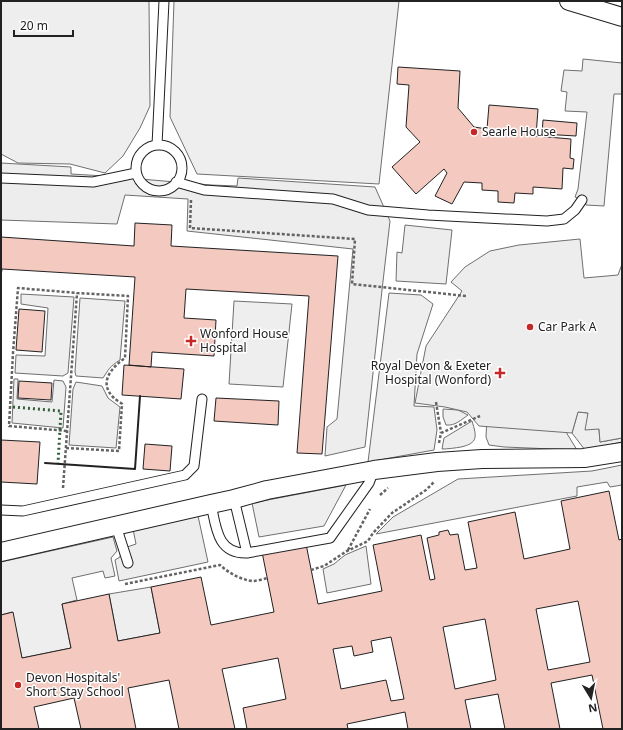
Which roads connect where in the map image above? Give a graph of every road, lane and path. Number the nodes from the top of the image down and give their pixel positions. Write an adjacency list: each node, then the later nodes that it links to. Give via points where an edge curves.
1 (164, 1): 4 (lane)
2 (569, 1): 3 (street)
3 (622, 17)
4 (157, 145): 5 (lane, via 145,149 136,163); 7 (lane, via 164,145 177,154 181,167)
5 (136, 173): 6 (lane, via 93,182); 7 (lane, via 140,181 150,189 170,188)
6 (1, 178)
7 (176, 182): 8 (lane)
8 (197, 188): 9 (lane, via 333,199 368,210 547,221 564,219); 11 (path, via 191,200 190,228 355,240 352,284)
9 (582, 200)
10 (77, 293): 14 (path); 14 (path, via 18,288 17,295 9,426); 16 (path, via 128,296 125,358 109,373 106,382 108,391 122,404 119,451)
11 (466, 296)
12 (202, 399): 23 (lane, via 194,466 185,475)
13 (436, 402): 15 (path)
14 (67, 431): 16 (path)
15 (441, 433)
16 (66, 448): 23 (path)
17 (622, 452): 18 (street, via 584,458 482,458)
18 (374, 470): 22 (street, via 267,490); 30 (lane, via 369,483 330,538)
19 (432, 478): 28 (path, via 438,478 426,490 392,513 368,541)
20 (391, 486): 21 (path)
21 (377, 498)
22 (234, 499): 24 (street); 30 (lane)
23 (62, 502): 26 (lane, via 23,511)
24 (211, 504): 27 (street); 30 (lane, via 218,534 225,546 238,553)
25 (373, 504): 28 (path)
26 (1, 510)
27 (116, 526): 29 (street); 31 (lane)
28 (347, 551): 32 (path, via 324,566)
29 (1, 552)
30 (247, 553)
31 (128, 563)
32 (311, 570)
33 (268, 578): 34 (path, via 252,581 237,577 220,565)
34 (125, 584)

